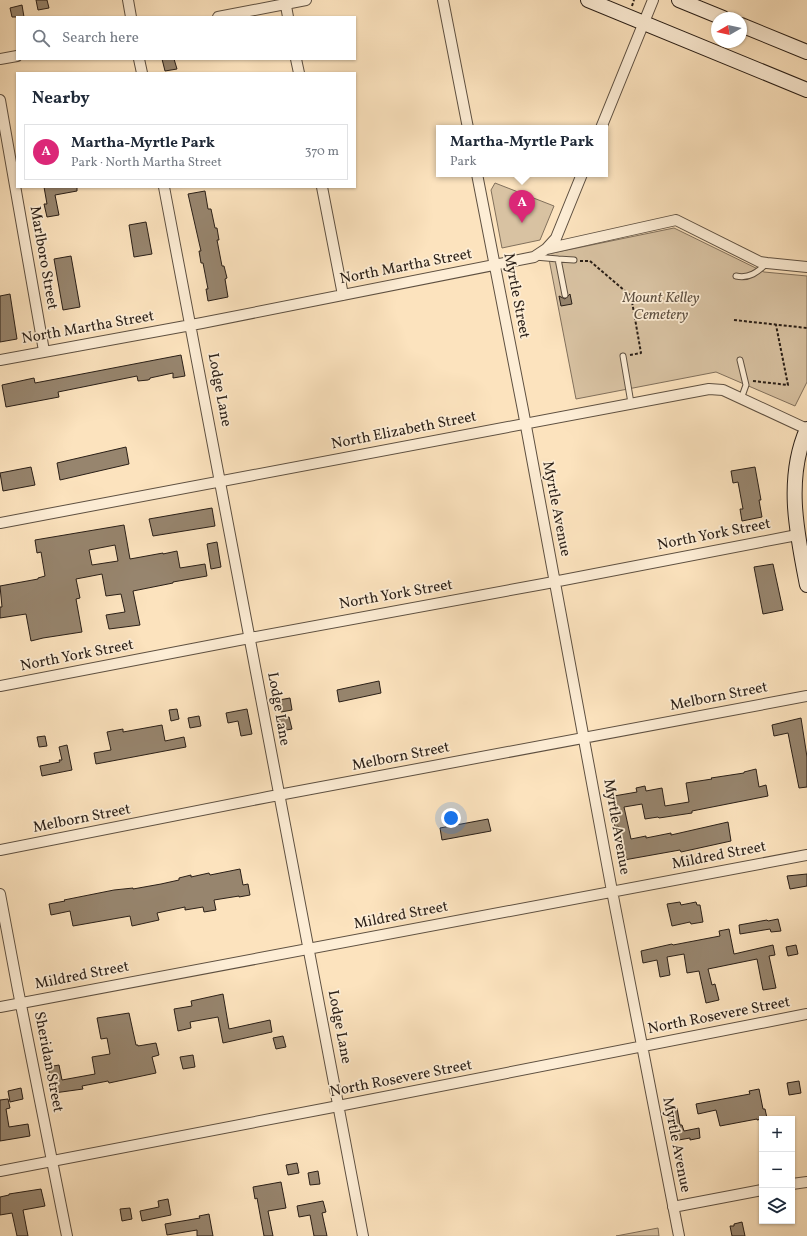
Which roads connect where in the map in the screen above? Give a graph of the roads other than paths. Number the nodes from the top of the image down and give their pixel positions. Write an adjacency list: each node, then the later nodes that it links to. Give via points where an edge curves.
1 (128, 0): 9 (street)
2 (306, 0): 7 (street)
3 (443, 0): 23 (street)
4 (588, 0): 12 (main road)
5 (653, 0): 12 (street)
6 (679, 0): 8 (main road)
7 (285, 2): 10 (street); 11 (street)
8 (711, 13)
9 (131, 16)
10 (222, 16)
11 (288, 16)
12 (644, 23): 21 (main road); 24 (street)
13 (747, 27): 14 (main road)
14 (807, 52)
15 (16, 56): 16 (street)
16 (0, 59)
17 (139, 60): 19 (street)
18 (296, 60): 20 (street)
19 (142, 72)
20 (299, 72)
21 (807, 90)
22 (0, 100): 40 (street, Marlboro Street)
23 (467, 125)
24 (602, 125)
25 (478, 177): 34 (street, Myrtle Street)
26 (581, 177): 29 (street, via 556,238)
27 (164, 188): 39 (street, Lodge Lane)
28 (322, 188): 37 (street)
29 (546, 249): 30 (street, North Martha Street); 33 (street, North Martha Street, via 676,220)
30 (534, 257): 31 (lane); 34 (street, North Martha Street)
31 (558, 259): 32 (lane); 38 (lane)
32 (574, 260)
33 (767, 264): 35 (street, North Martha Street); 36 (lane, via 744,278)
34 (495, 265): 37 (street, North Martha Street); 46 (street, Myrtle Street)
35 (807, 267)
36 (736, 276)
37 (343, 295): 39 (street, North Martha Street)
38 (565, 295)
39 (191, 325): 40 (street, North Martha Street); 48 (street, Lodge Lane)
40 (44, 351): 42 (street, North Martha Street)
41 (623, 356): 45 (lane)
42 (0, 360)
43 (740, 360): 44 (lane, via 746,385)
44 (741, 399): 45 (street, North Elizabeth Street, via 714,388); 47 (street, North Elizabeth Street)
45 (631, 404): 46 (street, North Elizabeth Street)
46 (525, 424): 48 (street, North Elizabeth Street); 52 (street, Myrtle Avenue)
47 (807, 429): 50 (main road, via 796,476)
48 (220, 482): 49 (street, North Elizabeth Street); 54 (street, Lodge Lane)
49 (0, 523)
50 (797, 535): 51 (main road); 52 (street, North York Street)
51 (804, 550): 53 (main road)
52 (555, 581): 54 (street, North York Street); 57 (street, Myrtle Avenue)
53 (807, 585)
54 (250, 638): 55 (street, North York Street); 58 (street, Lodge Lane)
55 (0, 686)
56 (807, 696): 57 (street, Melborn Street)
57 (584, 738): 58 (street, Melborn Street); 61 (street, Myrtle Avenue)
58 (279, 796): 59 (street, Melborn Street); 63 (street, Lodge Lane)
59 (0, 850)
60 (807, 855): 61 (street, Mildred Street)
61 (612, 891): 63 (street, Mildred Street); 67 (street, Myrtle Avenue)
62 (0, 894): 64 (street, Sheridan Street)
63 (308, 949): 64 (street, Mildred Street); 68 (street, Lodge Lane)
64 (21, 1003): 65 (street, Mildred Street); 69 (street, Sheridan Street)
65 (0, 1007)
66 (807, 1014): 67 (street, North Rosevere Street)
67 (642, 1046): 68 (street, North Rosevere Street); 74 (street, Myrtle Avenue)
68 (338, 1106): 69 (street, North Rosevere Street); 76 (street, Lodge Lane)
69 (53, 1161): 70 (street, North Rosevere Street); 75 (street, Sheridan Street)
70 (0, 1171)
71 (807, 1182): 72 (street)
72 (795, 1184)
73 (759, 1191): 74 (street)
74 (673, 1207): 77 (street, Myrtle Avenue)
75 (67, 1236)
76 (363, 1236)
77 (679, 1236)

